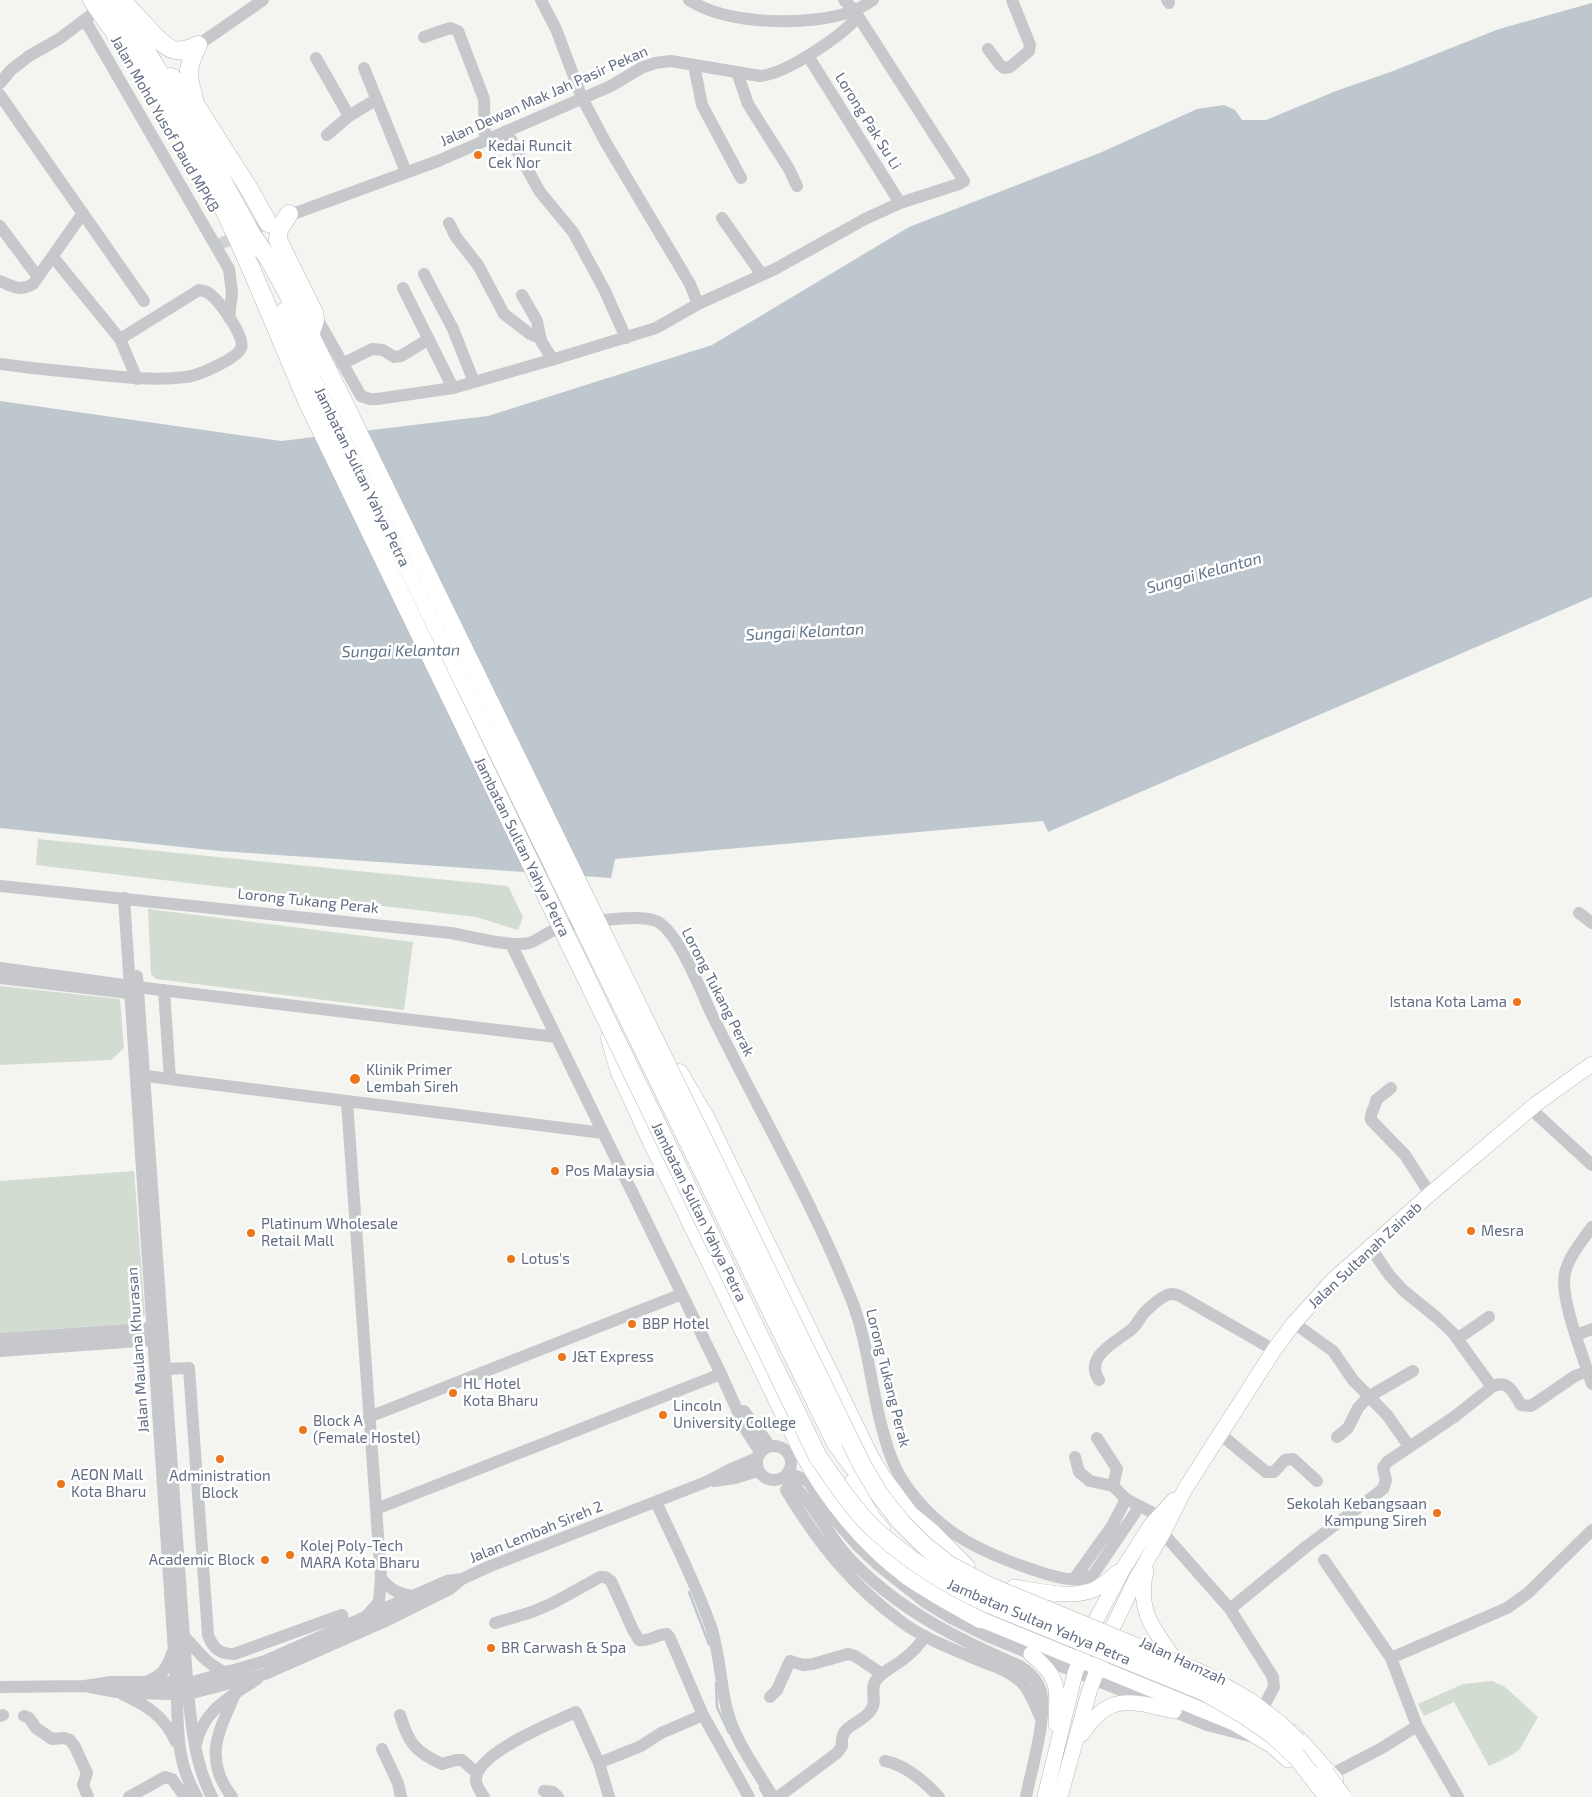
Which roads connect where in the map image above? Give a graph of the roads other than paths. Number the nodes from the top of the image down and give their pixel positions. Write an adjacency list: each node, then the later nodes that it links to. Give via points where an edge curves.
1 (81, 0): 10 (highway)
2 (111, 0): 13 (highway)
3 (120, 0): 14 (highway, via 166,47 179,51)
4 (263, 0): 14 (street)
5 (541, 0): 23 (street)
6 (689, 0): 11 (street, via 720,14 750,20 802,20)
7 (844, 0): 11 (street)
8 (873, 0): 11 (street)
9 (1012, 0): 15 (street, via 1030,45 1029,50 1004,68)
10 (89, 12): 21 (street, via 60,39 11,70); 39 (highway, via 180,130 231,223); 50 (street, Jalan Mohd Yusof Daud MPKB, via 229,269 232,282)
11 (856, 14): 16 (street, Jalan Dewan Mak Jah Pasir Pekan, via 852,24); 33 (street, via 964,180)
12 (424, 37): 29 (street, via 450,28 458,31 484,99)
13 (141, 43): 25 (highway); 39 (highway)
14 (198, 45): 25 (highway, via 188,66)
15 (988, 49)
16 (808, 56): 20 (street, Jalan Dewan Mak Jah Pasir Pekan, via 770,76); 33 (street, Lorong Pak Su Li)
17 (316, 58): 26 (street)
18 (694, 65): 20 (street, Jalan Dewan Mak Jah Pasir Pekan); 23 (street, Jalan Dewan Mak Jah Pasir Pekan, via 671,61 655,63); 31 (street, via 702,105)
19 (364, 68): 24 (street)
20 (737, 72): 32 (street, via 748,104)
21 (0, 83)
22 (0, 95): 34 (street)
23 (582, 98): 27 (street, Jalan Dewan Mak Jah Pasir Pekan); 48 (street, via 690,284)
24 (377, 99): 26 (street); 30 (street)
25 (197, 106): 39 (highway, via 252,192)
26 (349, 116): 28 (street)
27 (506, 131): 29 (street, Jalan Dewan Mak Jah Pasir Pekan); 54 (street, via 540,192 573,232)
28 (327, 135)
29 (486, 140): 30 (street, Jalan Dewan Mak Jah Pasir Pekan)
30 (406, 172): 35 (street, Jalan Dewan Mak Jah Pasir Pekan)
31 (742, 178)
32 (797, 186)
33 (900, 204): 42 (street)
34 (83, 213): 40 (street); 47 (street)
35 (289, 214): 39 (street, Jalan Dewan Mak Jah Pasir Pekan); 49 (highway, via 279,229 278,240)
36 (722, 218): 42 (street)
37 (448, 222): 53 (street, via 478,265 504,314)
38 (0, 226): 43 (street)
39 (256, 231): 51 (highway); 59 (highway, via 263,264); 63 (highway)
40 (53, 257): 43 (street); 52 (street)
41 (424, 274): 61 (street, via 453,330)
42 (762, 275): 48 (street)
43 (38, 277): 44 (street, via 33,284 19,290)
44 (0, 281)
45 (403, 288): 55 (street)
46 (522, 295): 53 (street, via 538,323)
47 (144, 301)
48 (698, 304): 54 (street, via 656,328)
49 (314, 313): 51 (highway); 58 (street)
50 (229, 318): 52 (street, via 211,294 199,290); 60 (street, via 243,343 235,355 199,374)
51 (310, 335): 63 (highway)
52 (120, 338): 60 (street)
53 (540, 338): 56 (street)
54 (626, 338): 56 (street)
55 (429, 339): 58 (street, via 402,356 394,357 383,350 372,349); 62 (street)
56 (553, 360): 61 (street)
57 (0, 364): 60 (street)
58 (342, 364): 62 (street, via 361,396 370,399)
59 (312, 374): 63 (main road, Jambatan Sultan Yahya Petra)
60 (137, 379)
61 (474, 382): 62 (street)
62 (453, 388)
63 (322, 396): 73 (highway, Jambatan Sultan Yahya Petra, bridge); 74 (highway, Jambatan Sultan Yahya Petra, bridge); 109 (main road, Jambatan Sultan Yahya Petra, bridge)
64 (0, 886): 65 (street, Lorong Tukang Perak)
65 (128, 899): 68 (street, Lorong Tukang Perak, via 451,932); 72 (street, Jalan Maulana Khurasan)
66 (1579, 913): 67 (street)
67 (1592, 923)
68 (511, 944): 75 (street); 130 (street, Lorong Tukang Perak, via 528,944 555,930 617,918 656,921 666,928 676,940 797,1180 850,1295 864,1340 889,1455 901,1478 931,1517 958,1537 1015,1563)
69 (0, 968): 72 (street)
70 (0, 978): 72 (street)
71 (159, 989): 72 (street); 75 (street); 78 (street)
72 (134, 990): 77 (street, Jalan Maulana Khurasan)
73 (635, 1000): 126 (highway, bridge, via 705,1118 870,1458 910,1514); 197 (highway, Jambatan Sultan Yahya Petra, bridge, via 862,1465 901,1522 937,1556 968,1576 1202,1674 1250,1702 1303,1747)
74 (604, 1016): 134 (highway, bridge, via 627,1088 811,1466 862,1534 908,1576); 196 (highway, Jambatan Sultan Yahya Petra, bridge, via 818,1457 874,1528 913,1561 961,1592 1205,1692 1246,1716 1297,1758)
75 (556, 1037): 82 (street)
76 (1592, 1064): 81 (main road, Jalan Sultanah Zainab)
77 (140, 1076): 78 (street); 91 (street, Jalan Maulana Khurasan); 97 (street, Jalan Maulana Khurasan)
78 (170, 1080): 80 (street)
79 (1391, 1088): 84 (street, via 1376,1100 1371,1120 1405,1155)
80 (347, 1102): 82 (street); 105 (street)
81 (1531, 1109): 83 (street); 84 (main road, Jalan Sultanah Zainab)
82 (603, 1133): 87 (street)
83 (1592, 1165)
84 (1430, 1194): 86 (main road, Jalan Sultanah Zainab)
85 (1592, 1227): 92 (street, via 1568,1263 1564,1275 1566,1303)
86 (1370, 1247): 89 (main road, Jalan Sultanah Zainab, via 1334,1279); 94 (street, via 1399,1286)
87 (682, 1294): 100 (street); 105 (street)
88 (1489, 1317): 94 (street)
89 (1294, 1323): 95 (main road, Jalan Sultanah Zainab); 104 (street, via 1333,1351)
90 (1592, 1329): 92 (street)
91 (153, 1334): 93 (street); 96 (street); 143 (street, Jalan Maulana Khurasan)
92 (1576, 1335): 98 (street)
93 (0, 1339)
94 (1457, 1339): 103 (street)
95 (1274, 1350): 101 (street, via 1172,1294 1144,1313 1132,1328 1103,1350 1094,1368); 106 (main road, Jalan Sultanah Zainab)
96 (0, 1352)
97 (165, 1369): 140 (street, Jalan Maulana Khurasan); 142 (street, via 189,1368 208,1635 218,1651 226,1654)
98 (1588, 1370): 102 (street); 103 (street, via 1531,1406 1521,1406 1504,1384)
99 (1412, 1371): 104 (street)
100 (720, 1374): 111 (street); 120 (street)
101 (1099, 1380)
102 (1592, 1384)
103 (1492, 1386): 110 (street, via 1454,1417)
104 (1368, 1397): 108 (street, via 1348,1428); 110 (street, via 1387,1415)
105 (369, 1417): 120 (street)
106 (1220, 1434): 114 (street, via 1266,1472 1274,1472 1285,1460 1293,1459); 116 (main road, Jalan Sultanah Zainab)
107 (1097, 1438): 115 (street, via 1117,1469)
108 (1336, 1438)
109 (834, 1443): 126 (main road, via 880,1506 910,1538 935,1555); 134 (main road, via 849,1478 874,1518 914,1565)
110 (1410, 1446): 133 (street, via 1384,1465 1386,1480 1383,1489)
111 (761, 1457): 113 (street, via 760,1475 774,1481); 113 (street, via 776,1446 786,1452 791,1462); 118 (street, Jalan Lembah Sireh 2, via 735,1478 706,1482)
112 (1075, 1458): 115 (street, via 1079,1472 1090,1481)
113 (786, 1480): 141 (street, via 810,1529 849,1577 903,1623); 144 (street, via 808,1481 858,1546 901,1585 953,1619); 159 (street, via 798,1490 850,1559 886,1592 948,1632 1029,1672 1039,1687)
114 (1317, 1481)
115 (1113, 1486): 117 (street)
116 (1185, 1488): 121 (main road); 123 (main road)
117 (1126, 1499): 119 (street); 130 (street, via 1112,1526)
118 (656, 1502): 129 (street, Jalan Lembah Sireh 2); 189 (street, via 710,1627 732,1725)
119 (1139, 1507): 121 (street); 130 (street, via 1093,1575 1085,1580)
120 (376, 1509): 128 (street)
121 (1159, 1516): 127 (main road)
122 (1592, 1530): 146 (street, via 1528,1593 1508,1608)
123 (1163, 1533): 124 (main road); 133 (street)
124 (1150, 1556): 139 (main road); 145 (main road, via 1143,1583 1145,1612)
125 (1324, 1560): 146 (street)
126 (966, 1567): 131 (main road)
127 (1123, 1569): 131 (main road, via 1106,1583 1084,1593); 136 (main road)
128 (380, 1578): 132 (street, via 399,1594); 135 (street, via 379,1602)
129 (462, 1579): 132 (street, via 447,1581); 150 (street, Jalan Lembah Sireh 2, via 450,1589 390,1619)
130 (1074, 1579)
131 (1014, 1587): 136 (main road, Jalan Hamzah)
132 (416, 1596): 135 (street)
133 (1230, 1609): 161 (street, via 1274,1680 1274,1687)
134 (980, 1619): 147 (main road)
135 (363, 1620): 138 (street)
136 (1095, 1622): 139 (main road, Jalan Hamzah); 147 (main road)
137 (495, 1623): 164 (street, via 553,1603 600,1578 608,1578 640,1640 663,1634 670,1638)
138 (344, 1628): 142 (street, via 342,1614); 148 (street, via 265,1662)
139 (1112, 1629): 145 (main road, Jalan Hamzah); 149 (main road)
140 (184, 1636): 148 (street, via 204,1660); 155 (street, Jalan Maulana Khurasan)
141 (925, 1636): 151 (street, via 913,1651); 159 (street, via 1010,1674)
142 (265, 1642): 148 (street)
143 (174, 1647): 152 (street, via 162,1674); 155 (street, Jalan Maulana Khurasan)
144 (1031, 1654): 147 (street); 172 (main road, via 1054,1678)
145 (1171, 1654): 157 (main road, via 1150,1651 1139,1663 1142,1677); 161 (main road, Jalan Hamzah, via 1215,1673)
146 (1391, 1658): 166 (street)
147 (1078, 1666): 149 (main road); 172 (main road)
148 (226, 1673): 155 (street)
149 (1096, 1673): 157 (main road); 162 (street); 168 (main road)
150 (265, 1674): 155 (street, via 196,1692); 158 (street)
151 (882, 1674): 160 (street, via 848,1654 813,1664 790,1661 777,1690); 190 (street, via 874,1682 872,1690 874,1707 843,1732 842,1746 837,1753)
152 (140, 1682): 153 (street); 155 (street)
153 (85, 1686): 154 (street); 156 (street)
154 (0, 1687)
155 (182, 1688): 156 (street); 169 (street, Jalan Maulana Khurasan); 170 (street, Jalan Maulana Khurasan)
156 (117, 1692): 169 (street, via 154,1711 171,1731)
157 (1161, 1693): 167 (main road, via 1234,1723)
158 (235, 1694): 170 (street, via 210,1713 202,1725); 183 (street, via 216,1742 215,1759 220,1777)
159 (1036, 1694): 192 (street, via 1043,1702 1042,1722)
160 (770, 1697)
161 (1264, 1706): 176 (main road, Jalan Hamzah)
162 (1174, 1711): 167 (street); 168 (main road, via 1131,1702 1114,1704 1093,1717)
163 (400, 1715): 175 (street, via 406,1734 419,1752 442,1764 462,1760)
164 (703, 1715): 174 (street, via 661,1733 642,1746); 188 (street)
165 (24, 1716): 178 (street, via 52,1739 64,1738 72,1742 86,1770 84,1788)
166 (1417, 1726): 176 (street); 199 (street)
167 (1262, 1739): 195 (main road, via 1292,1764)
168 (1075, 1744): 194 (main road)
169 (178, 1747): 181 (street, Jalan Maulana Khurasan, via 186,1777)
170 (195, 1749): 182 (street, Jalan Maulana Khurasan, via 199,1768)
171 (382, 1749): 184 (street, via 398,1782)
172 (1056, 1756): 193 (main road)
173 (885, 1761): 191 (street, via 911,1773)
174 (599, 1763): 175 (street, via 576,1712 496,1752); 187 (street)
175 (477, 1773): 185 (street, via 476,1781)
176 (1332, 1774): 198 (main road, Jalan Hamzah)
177 (544, 1791): 186 (street, via 553,1792)
178 (88, 1797)
179 (129, 1797): 180 (street, via 168,1777)
180 (185, 1797)
181 (196, 1797)
182 (212, 1797)
183 (232, 1797)
184 (401, 1797)
185 (484, 1797)
186 (558, 1797)
187 (609, 1797)
188 (749, 1797)
189 (772, 1797)
190 (778, 1797)
191 (939, 1797)
192 (1026, 1797)
193 (1045, 1797)
194 (1060, 1797)
195 (1320, 1797)
196 (1328, 1797)
197 (1342, 1797)
198 (1348, 1797)
199 (1458, 1797)

